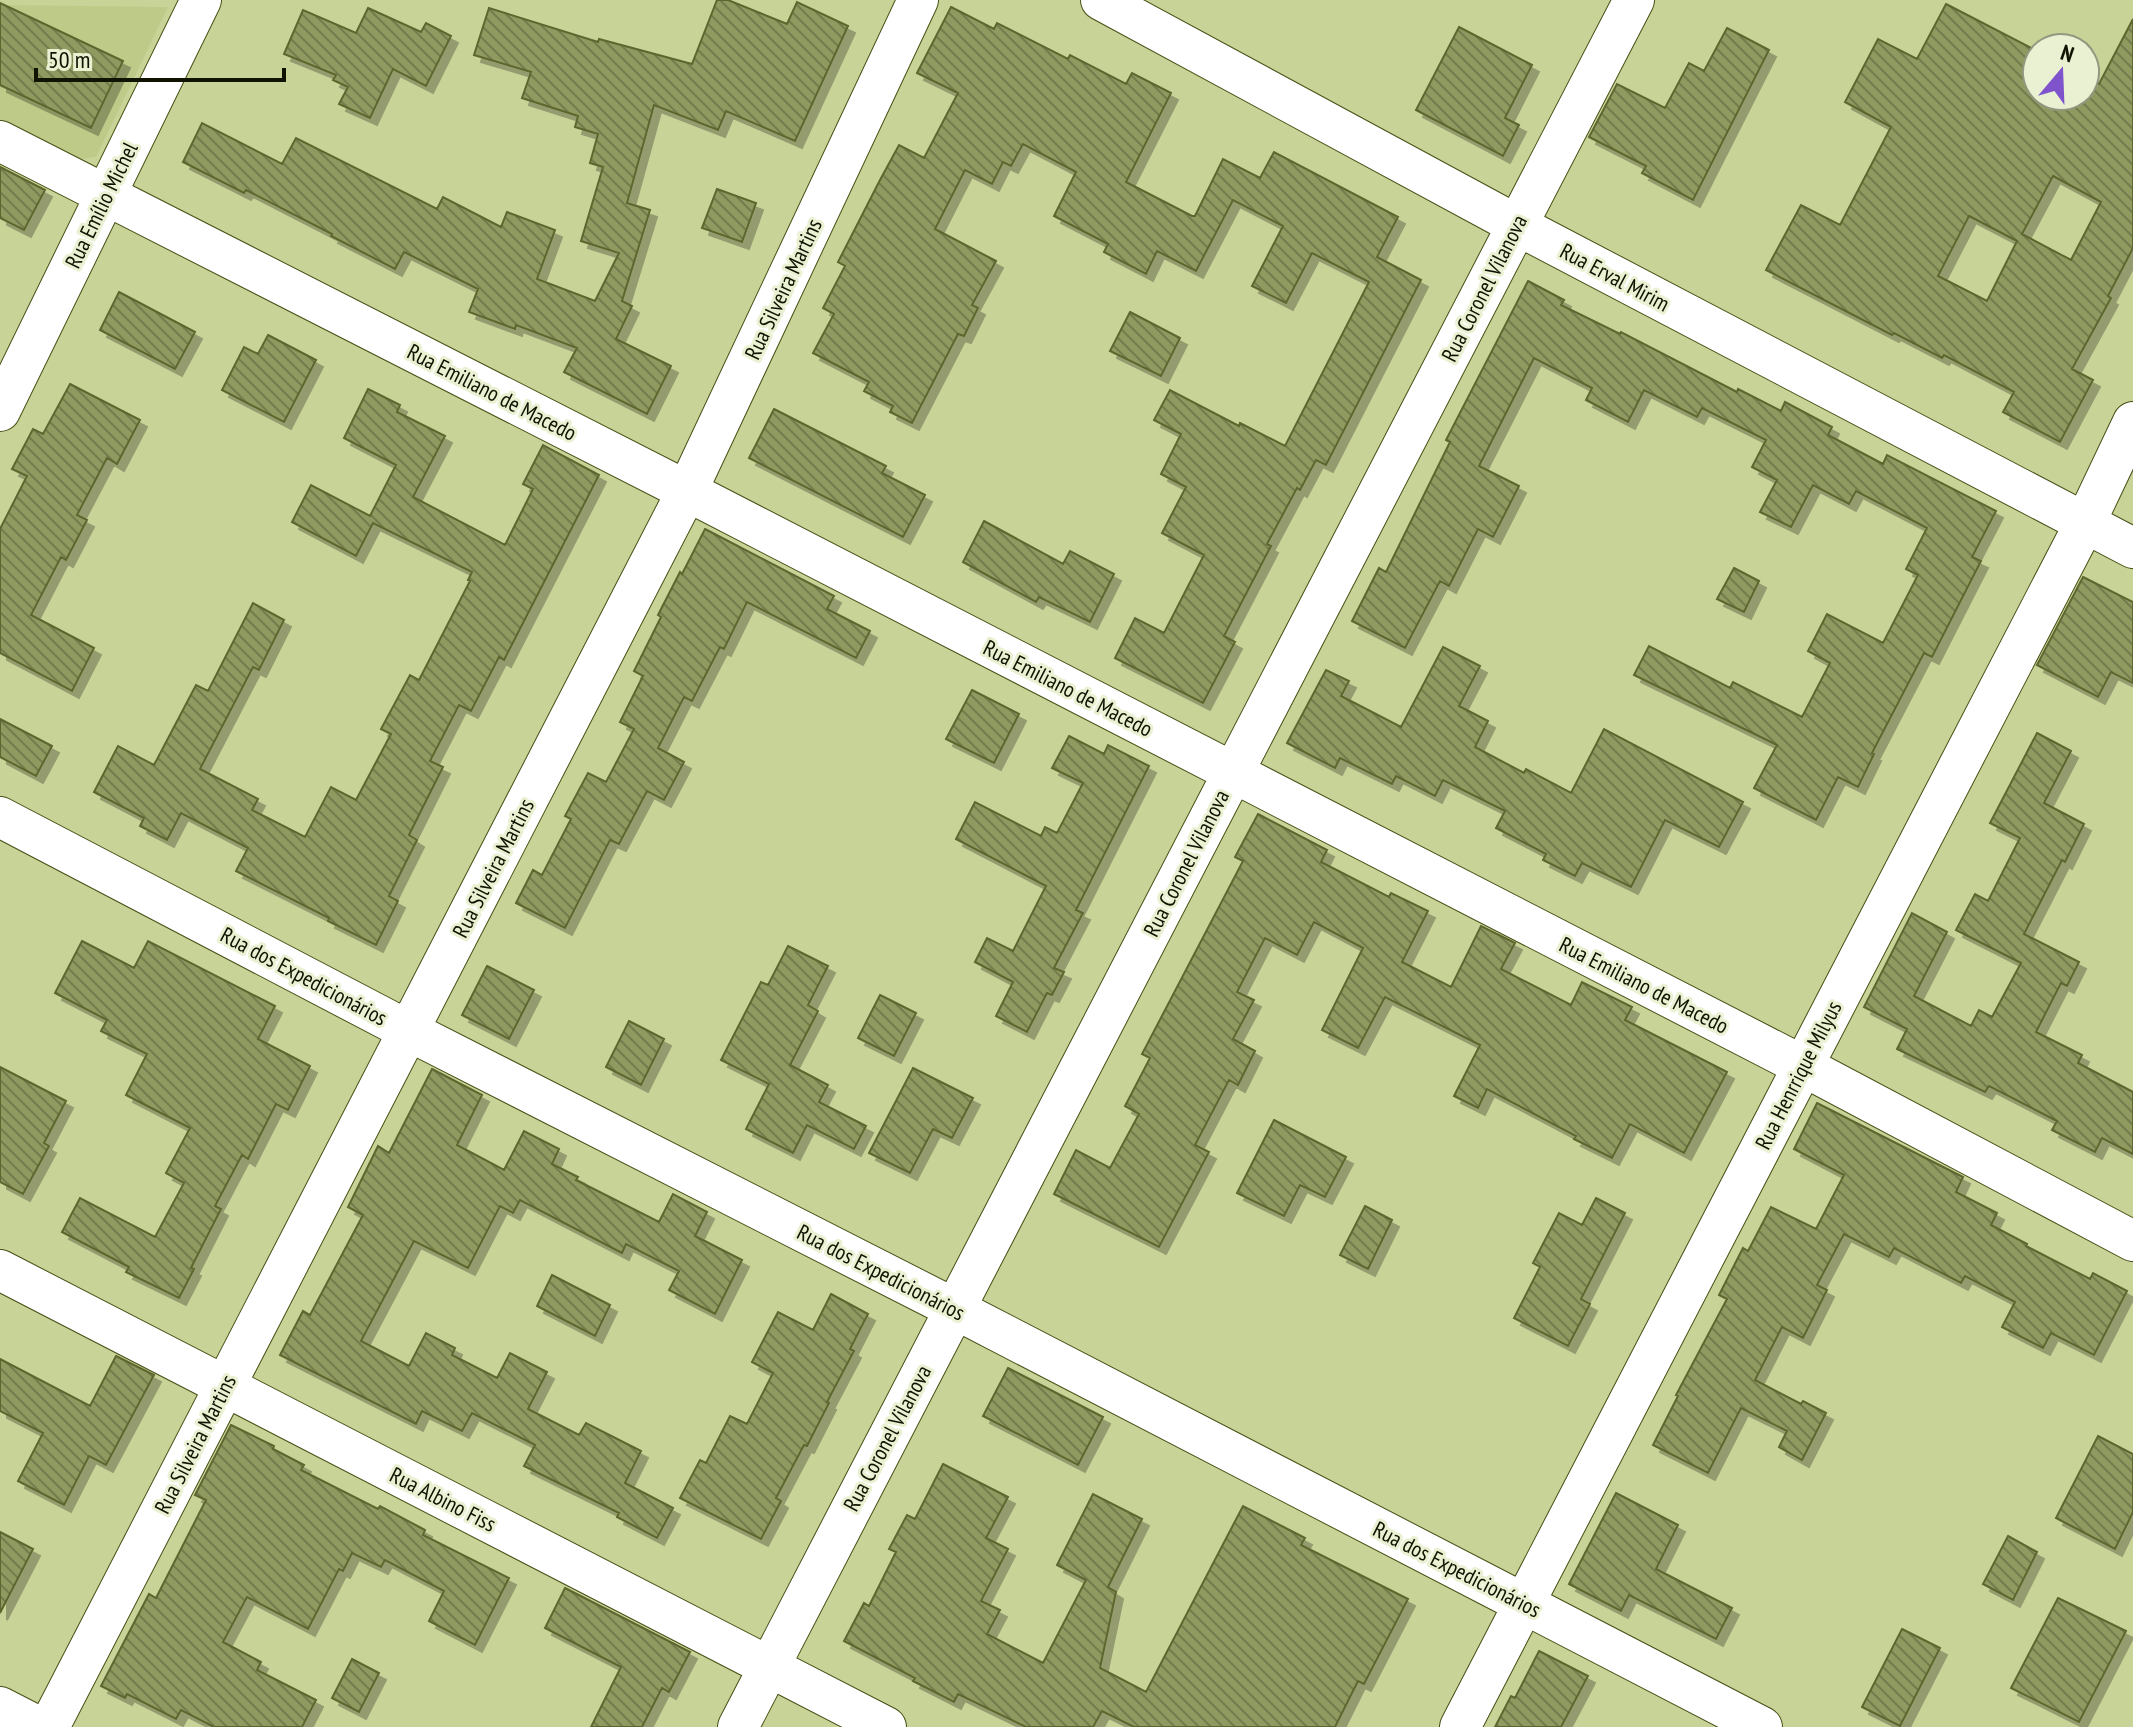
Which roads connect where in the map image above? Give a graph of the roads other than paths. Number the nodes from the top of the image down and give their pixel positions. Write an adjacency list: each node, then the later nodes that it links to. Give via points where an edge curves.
1 (201, 0): 6 (street, Rua Emílio Michel)
2 (918, 0): 10 (street, Rua Silveira Martins)
3 (1101, 0): 7 (street, Rua Erval Mirim)
4 (1634, 0): 7 (street, Rua Coronel Vilanova)
5 (0, 141): 6 (street, Rua Emiliano de Macedo)
6 (105, 196): 8 (street, Rua Emílio Michel); 10 (street, Rua Emiliano de Macedo)
7 (1517, 225): 11 (street, Rua Erval Mirim); 13 (street, Rua Coronel Vilanova)
8 (0, 411)
9 (2133, 422): 11 (street, Rua Henrrique Milyus)
10 (687, 491): 13 (street, Rua Emiliano de Macedo); 15 (street, Rua Silveira Martins)
11 (2085, 523): 12 (street, Rua Erval Mirim); 16 (street, Rua Henrrique Milyus)
12 (2133, 548)
13 (1233, 773): 16 (street, Rua Emiliano de Macedo); 19 (street, Rua Coronel Vilanova)
14 (0, 817): 15 (street, Rua dos Expedicionários)
15 (409, 1031): 19 (street, Rua dos Expedicionários); 20 (street, Rua Silveira Martins)
16 (1803, 1066): 17 (street, Rua Emiliano de Macedo); 21 (street, Rua Henrrique Milyus)
17 (2133, 1241)
18 (0, 1270): 20 (street, Rua Albino Fiss)
19 (955, 1309): 21 (street, Rua dos Expedicionários); 22 (street, Rua Coronel Vilanova)
20 (225, 1386): 22 (street, Rua Albino Fiss); 25 (street, Rua Silveira Martins)
21 (1524, 1604): 28 (street, Rua Henrrique Milyus); 29 (street, Rua dos Expedicionários)
22 (768, 1666): 26 (street, Rua Coronel Vilanova); 27 (street, Rua Albino Fiss)
23 (0, 1707): 24 (street)
24 (39, 1727)
25 (49, 1727)
26 (738, 1727)
27 (886, 1727)
28 (1460, 1727)
29 (1762, 1727)

